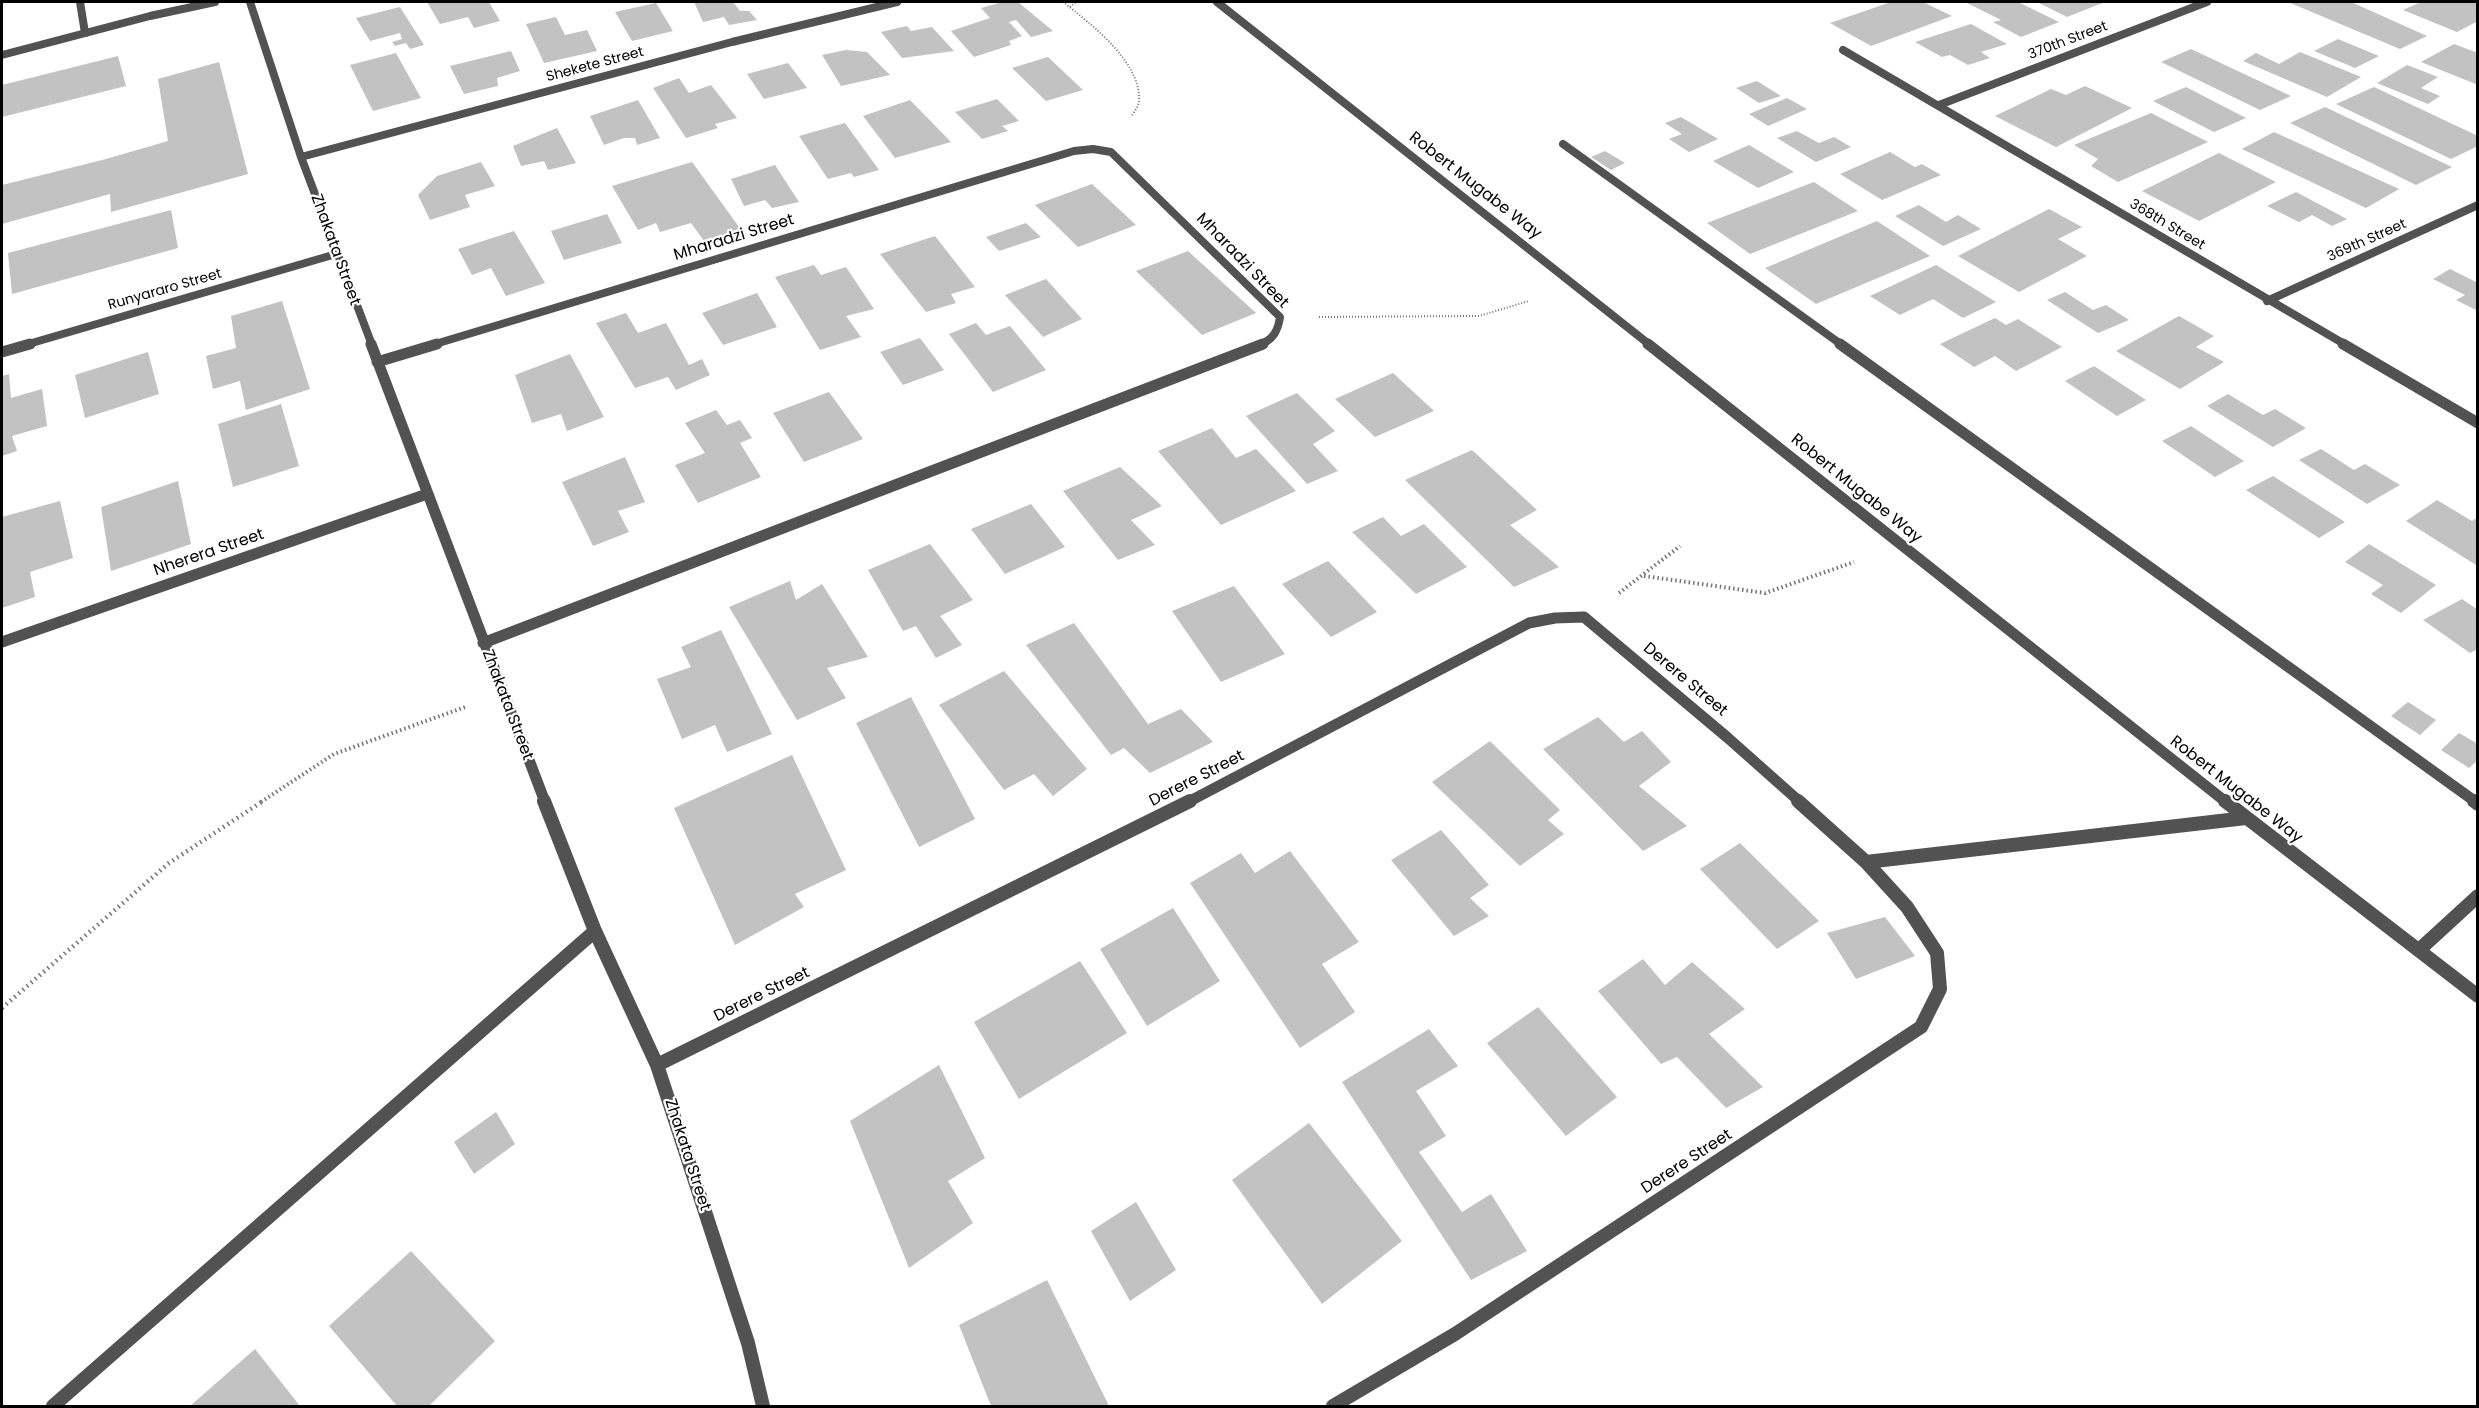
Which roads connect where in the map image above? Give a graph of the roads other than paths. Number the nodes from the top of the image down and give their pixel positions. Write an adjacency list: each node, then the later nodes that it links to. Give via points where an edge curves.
1 (80, 2): 7 (street)
2 (215, 2): 7 (street)
3 (250, 2): 12 (street, Zhakata Street)
4 (897, 2): 12 (street, Shekete Street)
5 (1218, 2): 23 (street, Robert Mugabe Way)
6 (2207, 2): 10 (street, 370th Street)
7 (86, 33): 9 (street)
8 (1843, 50): 10 (street, 368th Street)
9 (2, 55)
10 (1939, 105): 15 (street, 368th Street)
11 (1563, 144): 22 (street)
12 (301, 157): 14 (street, Zhakata Street)
13 (2478, 205): 15 (street, 369th Street)
14 (336, 254): 16 (street, Runyararo Street); 17 (street, Zhakata Street)
15 (2267, 301): 18 (street, 368th Street)
16 (2, 352)
17 (377, 362): 19 (street, Zhakata Street); 21 (street, Mharadzi Street, via 1074,151 1093,149 1112,152 1280,317 1278,331 1265,343)
18 (2478, 423)
19 (427, 494): 20 (street, Nherera Street); 21 (street, Zhakata Street)
20 (2, 642)
21 (483, 643): 26 (street, Zhakata Street)
22 (2478, 804)
23 (2246, 818): 24 (street); 27 (street, Robert Mugabe Way)
24 (1866, 862): 29 (street, Derere Street, via 1728,738 1584,617 1555,618 1529,623 1139,828); 32 (street, Derere Street, via 1908,908 1937,953 1940,989 1921,1028 1455,1334)
25 (2478, 896): 27 (street)
26 (595, 931): 29 (street, Zhakata Street); 30 (street)
27 (2419, 950): 28 (street, Robert Mugabe Way)
28 (2478, 996)
29 (657, 1065): 31 (street, Zhakata Street, via 748,1343)
30 (53, 1407)
31 (763, 1407)
32 (1333, 1407)

